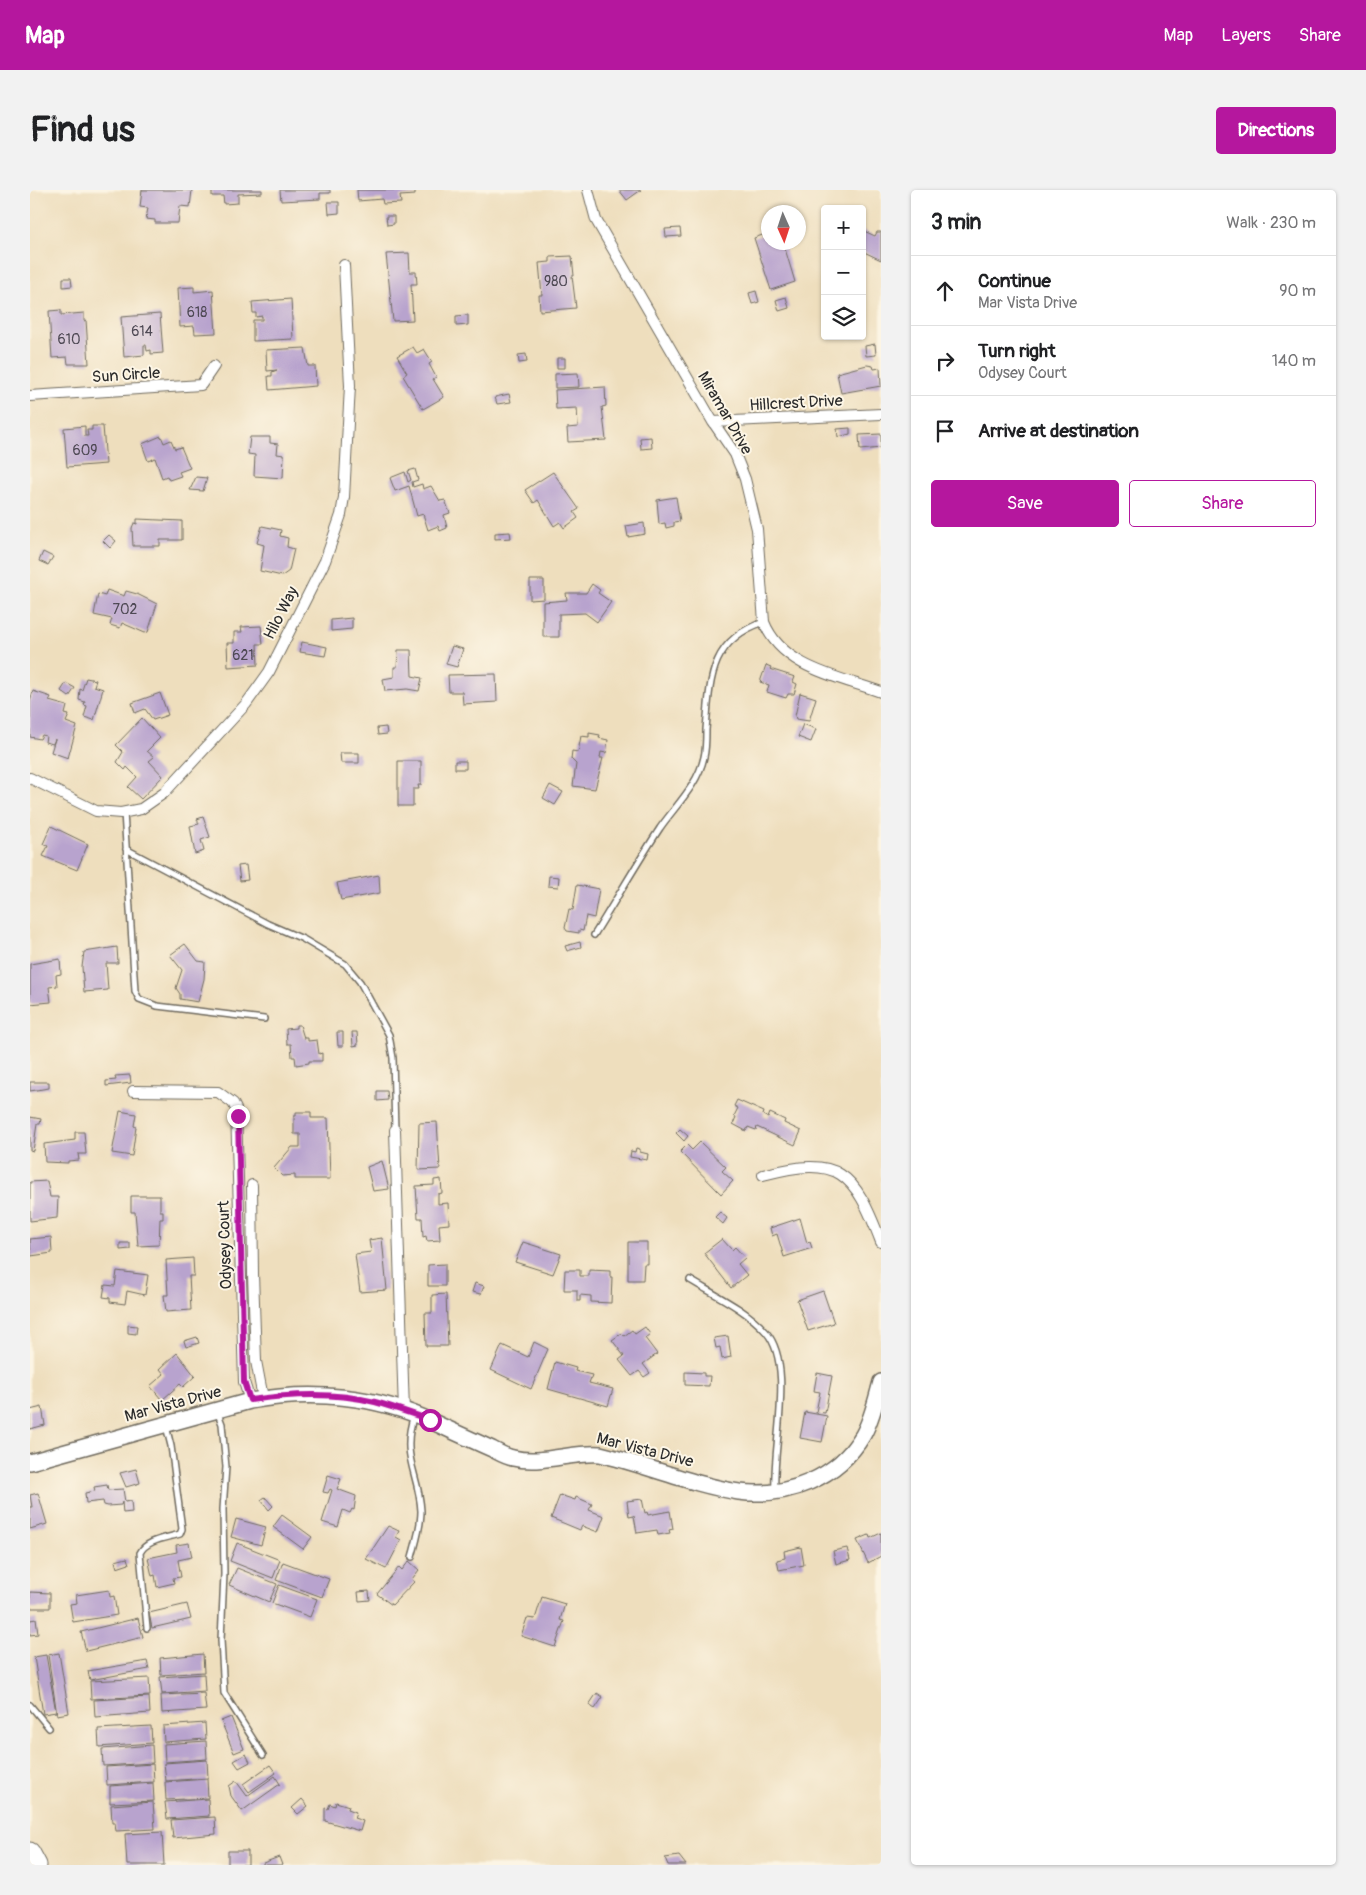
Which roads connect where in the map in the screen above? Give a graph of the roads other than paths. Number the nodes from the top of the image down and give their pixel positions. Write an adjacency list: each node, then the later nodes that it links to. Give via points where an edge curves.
1 (588, 190): 6 (street, Miramar Drive, via 596,220)
2 (344, 265): 10 (street, Hilo Way, via 350,386 344,497 325,561 268,672 246,704 164,793 141,809)
3 (214, 366): 4 (street, Sun Circle, via 201,385)
4 (30, 396)
5 (881, 414): 6 (street, Hillcrest Drive)
6 (713, 422): 7 (street, Miramar Drive, via 734,454 757,528)
7 (764, 622): 8 (street, Miramar Drive, via 768,634 803,664); 12 (lane, via 748,627 727,644 718,657 710,677 704,757 693,785 661,828)
8 (881, 692)
9 (30, 778): 10 (street, Hilo Way, via 96,811)
10 (124, 812): 11 (lane)
11 (126, 849): 13 (lane, via 135,991 139,999 157,1006); 15 (lane, via 346,964 360,982 389,1035 393,1058)
12 (594, 935)
13 (264, 1019)
14 (133, 1091): 21 (street, Odysey Court, via 218,1092 236,1109 244,1382)
15 (395, 1130): 23 (street)
16 (763, 1175): 18 (street, via 808,1166 842,1174 854,1187 872,1218)
17 (252, 1185): 21 (street)
18 (881, 1242)
19 (690, 1280): 26 (lane, via 758,1324 776,1347 780,1387)
20 (881, 1382): 26 (street, Mar Vista Drive, via 867,1427 844,1459 812,1481)
21 (256, 1399): 22 (street, Mar Vista Drive); 23 (street, Mar Vista Drive, via 321,1395 374,1402)
22 (217, 1410): 24 (street, Mar Vista Drive); 31 (lane, via 222,1424 226,1467 222,1509 224,1693)
23 (409, 1413): 26 (street, Mar Vista Drive, via 513,1458 600,1454 739,1492); 27 (lane, via 407,1443 419,1495 421,1521)
24 (165, 1423): 25 (street, Mar Vista Drive); 28 (lane, via 182,1529 180,1534 148,1544 140,1553)
25 (30, 1462)
26 (776, 1492)
27 (412, 1557)
28 (147, 1628)
29 (30, 1705): 30 (lane)
30 (49, 1728)
31 (264, 1755)
32 (30, 1852): 33 (highway)
33 (37, 1865)

